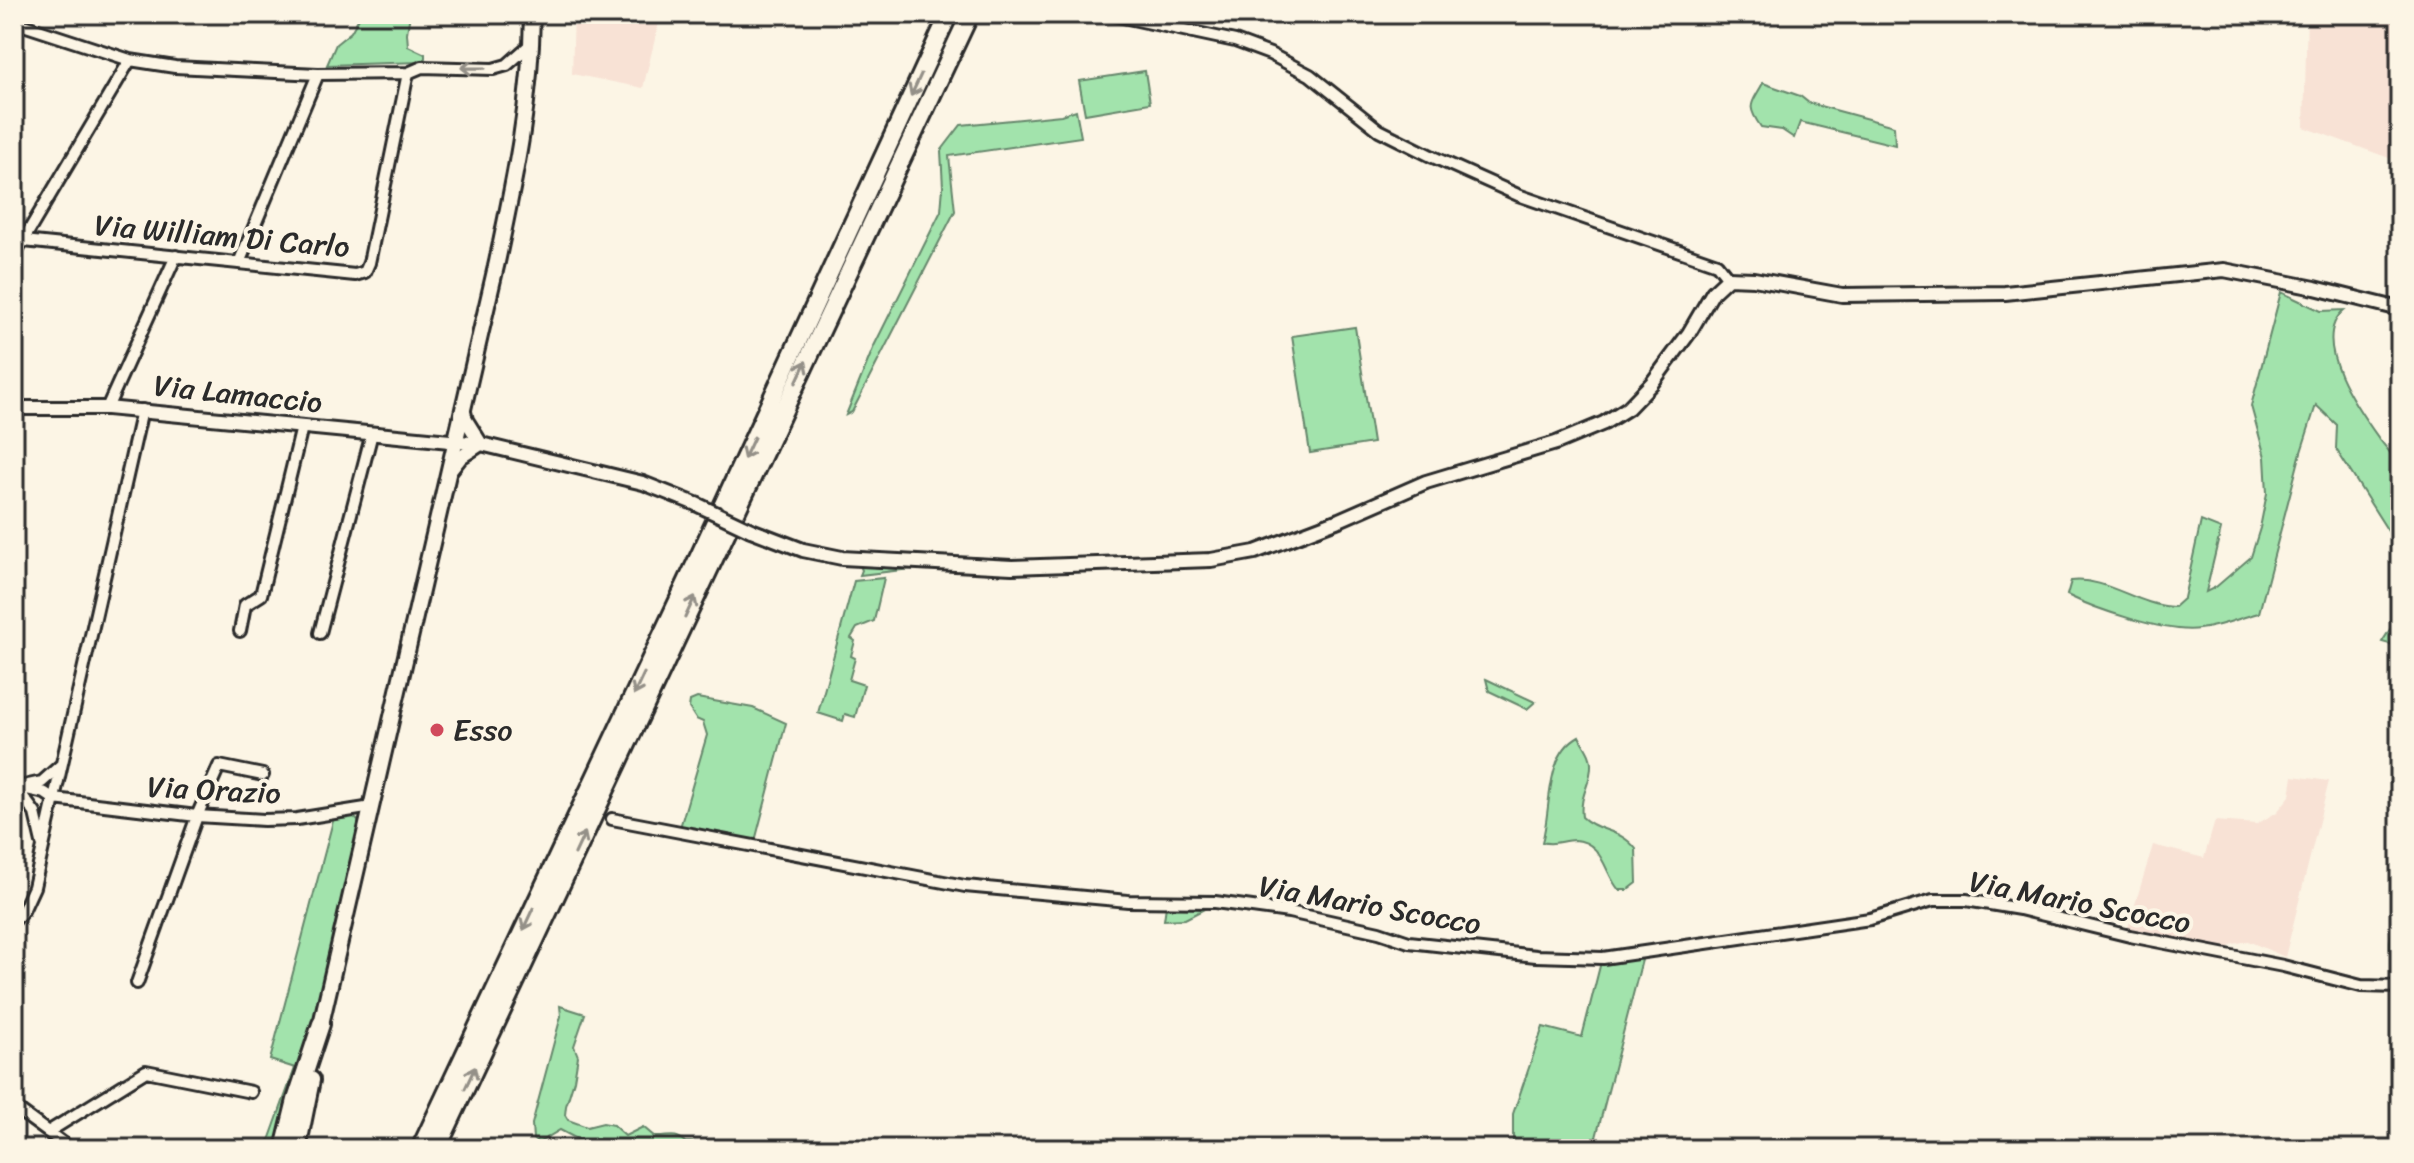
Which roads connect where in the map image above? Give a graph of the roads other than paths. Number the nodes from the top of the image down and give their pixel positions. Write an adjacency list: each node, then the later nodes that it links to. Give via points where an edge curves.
1 (532, 14): 6 (main road)
2 (949, 14): 45 (highway, one-way to 45)
3 (970, 14): 46 (highway, one-way to 3)
4 (1109, 14): 14 (street, via 1235,41 1270,54 1310,75 1379,130 1433,157 1518,195 1717,264)
5 (14, 22): 7 (street)
6 (531, 44): 8 (street, one-way to 8, via 507,65 493,69 422,67); 18 (main road, via 523,139)
7 (130, 60): 9 (street); 10 (street)
8 (408, 73): 9 (street); 13 (street, Via William Di Carlo, via 365,272)
9 (318, 74): 13 (street)
10 (18, 240): 11 (street); 12 (street, Via William Di Carlo)
11 (14, 256)
12 (176, 256): 13 (street, Via William Di Carlo); 17 (street)
13 (239, 263)
14 (1728, 278): 15 (street, via 1842,295 2005,293 2224,270); 23 (street, Via Lamaccio, bridge, via 1652,383 1604,423 1426,482 1255,552 1211,560 1012,567 842,558 803,550 643,483)
15 (2400, 309)
16 (14, 408): 17 (street, Via Lamaccio)
17 (107, 408): 19 (street, Via Lamaccio)
18 (463, 408): 22 (main road); 23 (street)
19 (142, 410): 20 (street, Via Lamaccio); 27 (street)
20 (302, 427): 21 (street, Via Lamaccio); 25 (street, via 261,595 245,605)
21 (372, 433): 22 (street, Via Lamaccio); 26 (street)
22 (456, 441): 23 (street, Via Lamaccio); 24 (main road)
23 (481, 444): 24 (street)
24 (448, 474): 31 (main road)
25 (240, 631)
26 (320, 633)
27 (62, 764): 29 (street, via 42,782); 30 (street)
28 (263, 775): 32 (street, via 219,766)
29 (17, 789): 30 (street, Via Orazio); 34 (street, via 35,813)
30 (54, 799): 32 (street, Via Orazio); 34 (street)
31 (372, 807): 32 (street, Via Orazio, via 280,820); 38 (main road)
32 (197, 816): 36 (street)
33 (612, 819): 37 (street, Via Mario Scocco, via 965,886 1128,901 1215,902 1289,912 1409,942 1536,956 1603,958 1859,921 1933,900 1966,900 2361,986)
34 (43, 852): 35 (street, via 34,887)
35 (14, 921)
36 (137, 983)
37 (2400, 987)
38 (321, 1024): 43 (highway); 44 (highway)
39 (251, 1092): 41 (street, via 146,1071)
40 (14, 1107): 41 (street)
41 (48, 1132): 42 (street)
42 (71, 1149)
43 (284, 1149)
44 (297, 1149)
45 (420, 1149)
46 (437, 1149)

